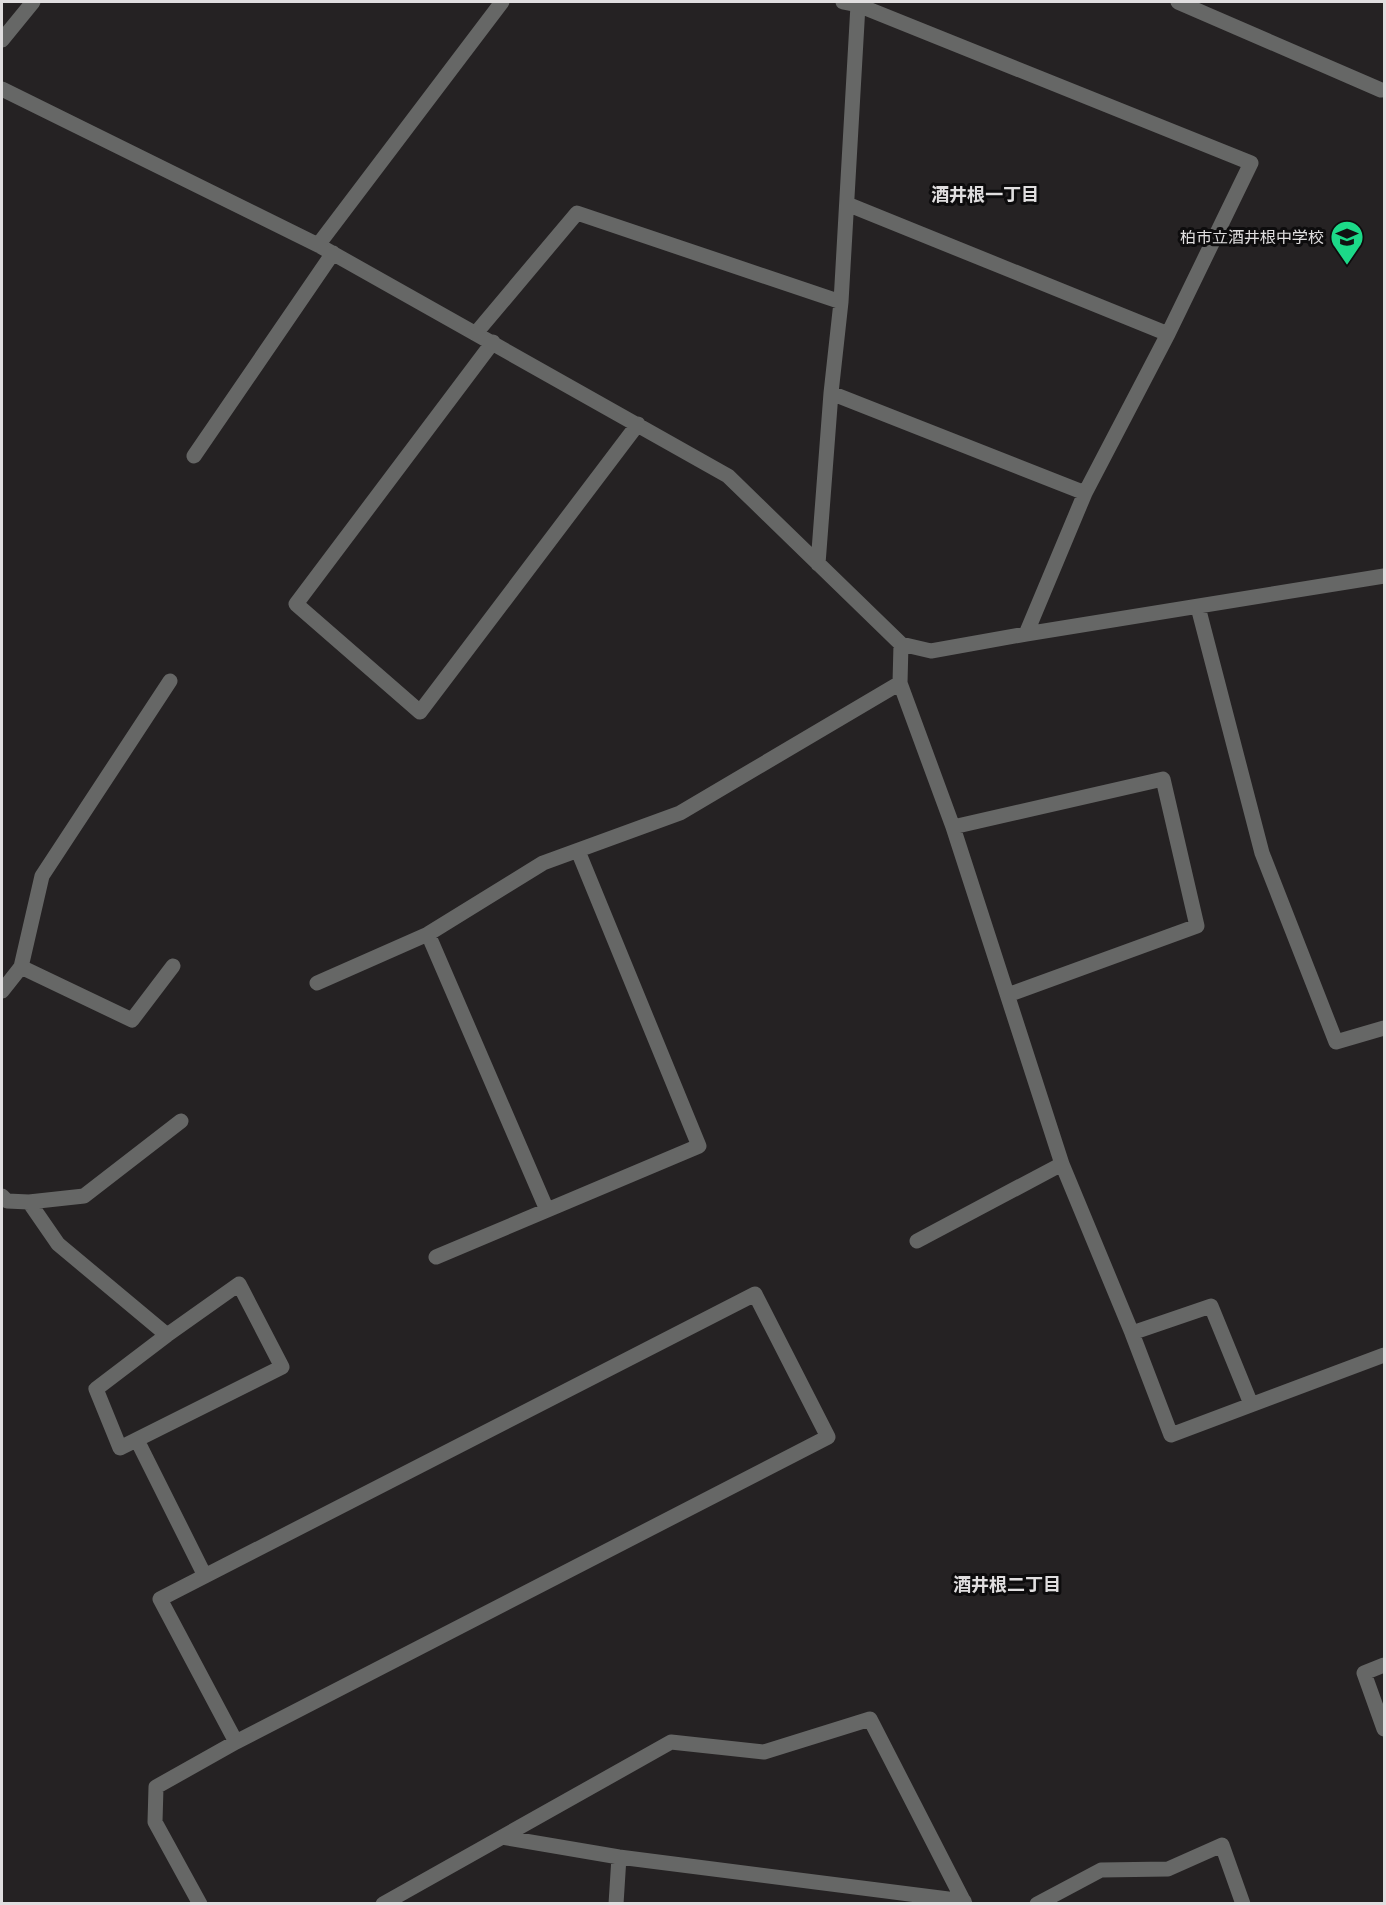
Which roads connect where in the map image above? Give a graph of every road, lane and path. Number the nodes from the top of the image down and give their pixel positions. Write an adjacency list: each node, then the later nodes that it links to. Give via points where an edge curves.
1 (33, 2): 5 (street)
2 (502, 2): 9 (street)
3 (1178, 2): 7 (street)
4 (851, 3): 8 (street); 13 (street, via 1251,163)
5 (2, 39)
6 (2, 89): 9 (street)
7 (1381, 90)
8 (846, 204): 11 (street); 13 (street)
9 (318, 245): 10 (street)
10 (333, 253): 12 (street); 17 (street)
11 (841, 302): 12 (street, via 577,213); 15 (street)
12 (476, 333): 14 (street)
13 (1167, 334): 18 (street)
14 (494, 342): 16 (street); 16 (street, via 296,604 420,712)
15 (831, 393): 18 (street); 19 (street)
16 (638, 424): 19 (street, via 728,476)
17 (194, 456)
18 (1085, 493): 22 (street)
19 (818, 564): 23 (street)
20 (1384, 576): 21 (street)
21 (1198, 607): 22 (street); 34 (street, via 1262,853 1336,1042)
22 (1026, 634): 23 (street, via 931,651)
23 (901, 644): 25 (street)
24 (170, 681): 30 (street, via 42,876)
25 (900, 683): 26 (street); 27 (street, via 680,813)
26 (953, 827): 33 (street); 33 (street, via 1163,778 1197,926)
27 (578, 851): 28 (street, via 543,863); 39 (street, via 699,1146)
28 (428, 934): 31 (street); 39 (street)
29 (173, 966): 30 (street, via 132,1020)
30 (21, 967): 32 (street)
31 (317, 983)
32 (2, 991)
33 (1008, 995): 36 (street)
34 (1384, 1028)
35 (182, 1122): 38 (street, via 84,1196)
36 (1062, 1164): 40 (street); 42 (street)
37 (2, 1196): 38 (street, via 7,1201)
38 (29, 1202): 43 (street, via 58,1244)
39 (547, 1210): 41 (street)
40 (917, 1241)
41 (436, 1257)
42 (1132, 1333): 45 (street, via 1211,1306); 45 (street, via 1171,1435)
43 (167, 1335): 46 (street, via 96,1389 120,1448); 46 (street, via 239,1284 282,1367)
44 (1384, 1355): 45 (street)
45 (1251, 1404)
46 (138, 1440): 47 (street)
47 (205, 1576): 50 (street, via 160,1599); 50 (street, via 755,1294 828,1437)
48 (1384, 1665): 49 (street, via 1364,1673)
49 (1384, 1729)
50 (236, 1742): 54 (street, via 156,1787 155,1822)
51 (502, 1837): 52 (street); 53 (street, via 671,1742 764,1752 870,1719); 55 (street)
52 (619, 1857): 53 (street); 56 (street)
53 (964, 1902)
54 (200, 1904)
55 (383, 1904)
56 (616, 1904)
57 (1037, 1904): 58 (street, via 1101,1870 1168,1869 1222,1845)
58 (1243, 1904)

